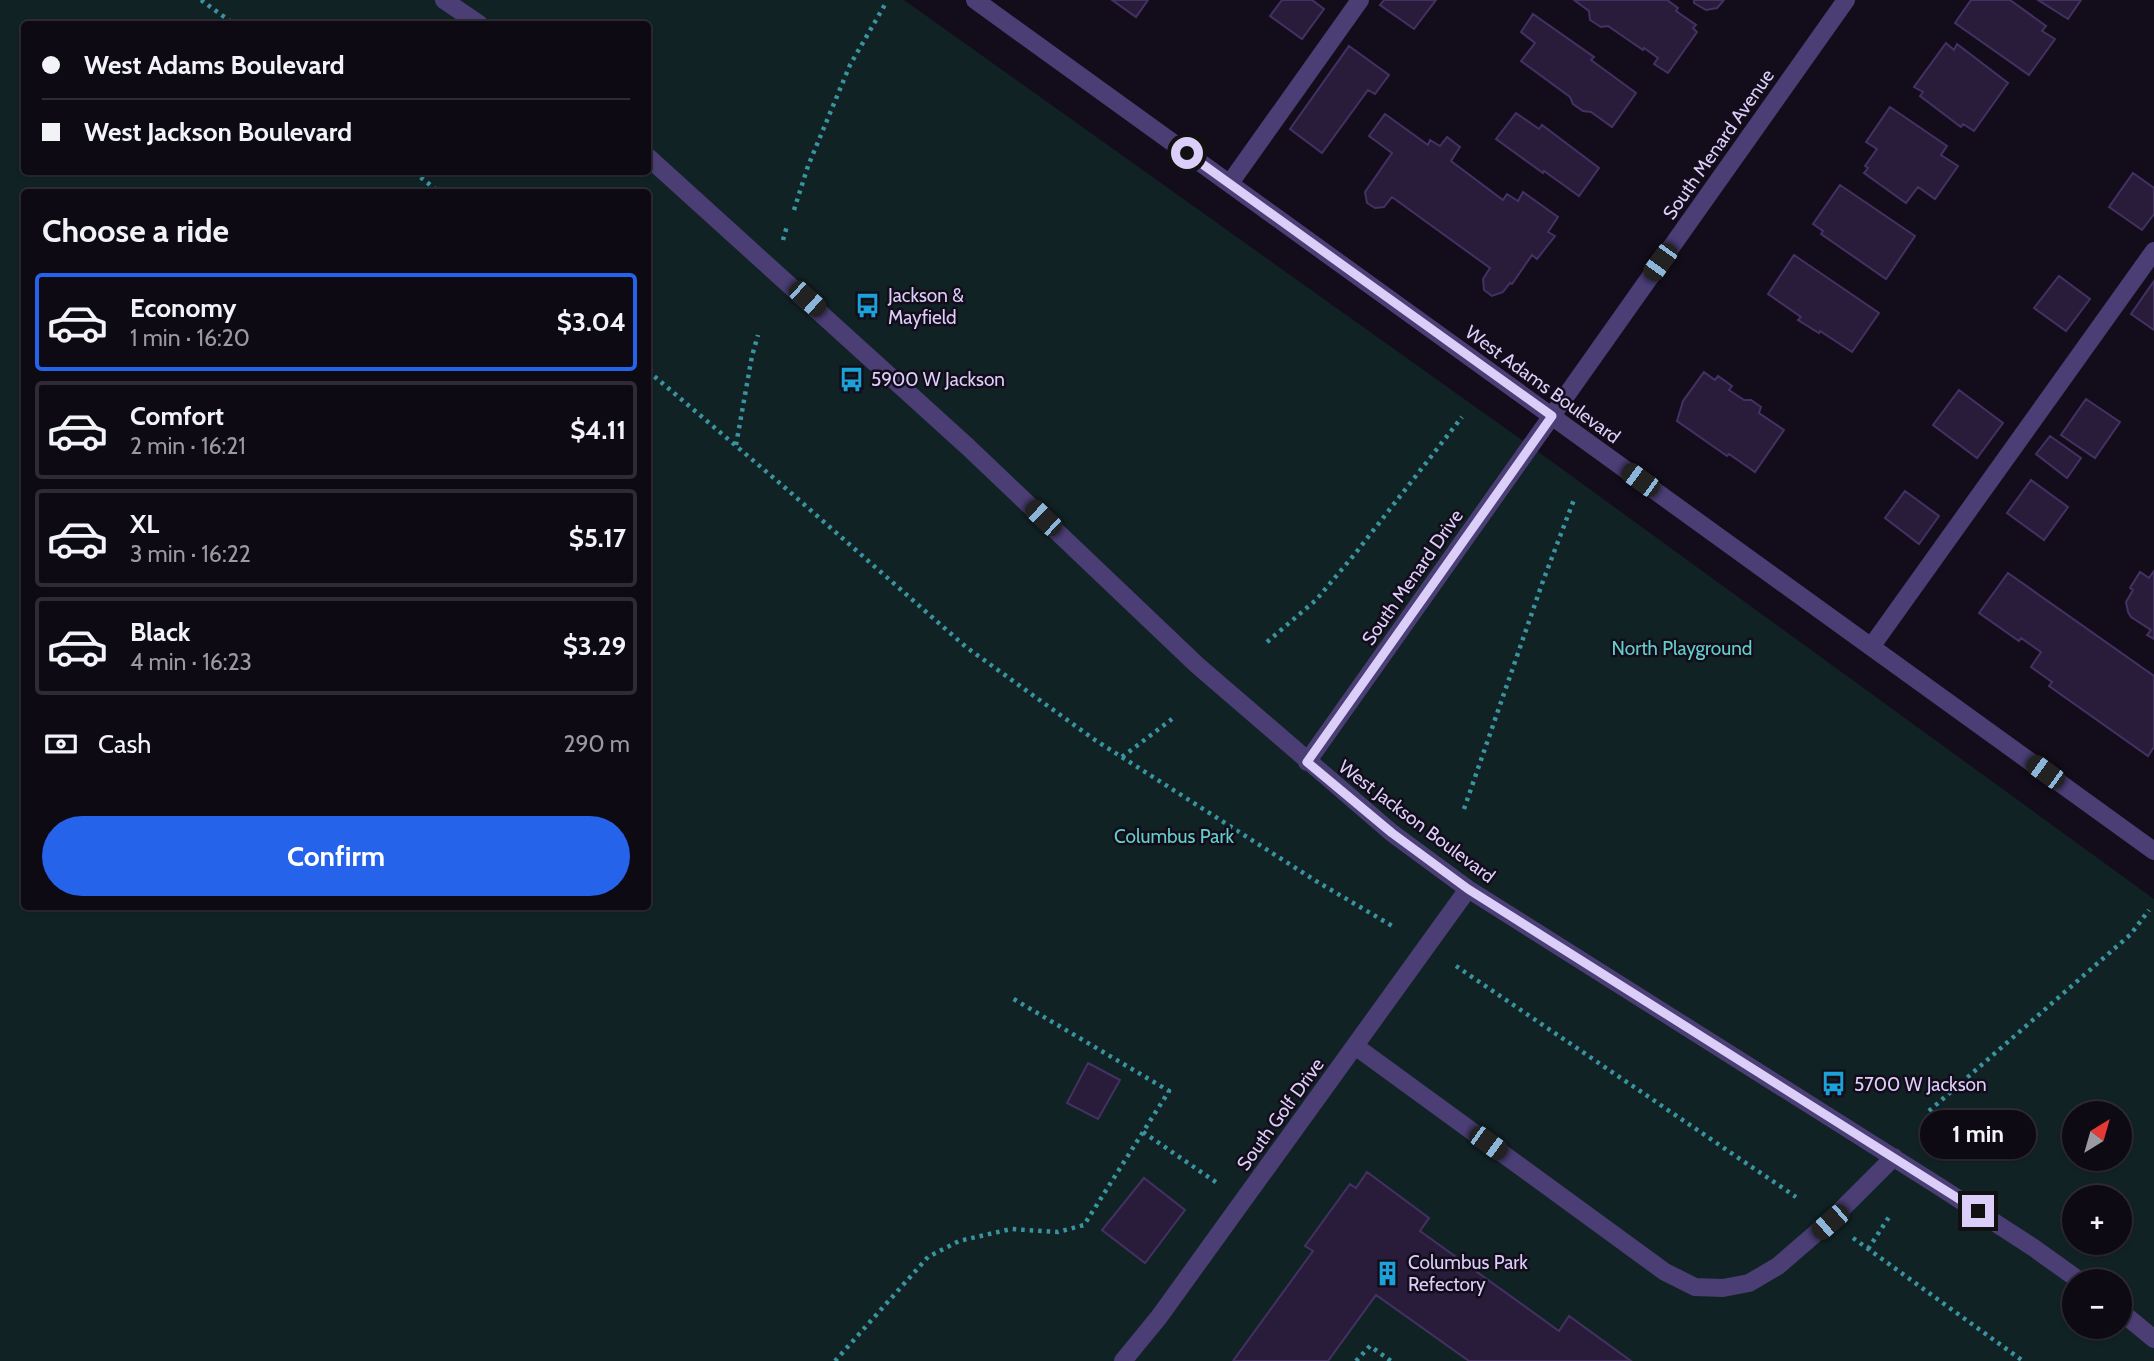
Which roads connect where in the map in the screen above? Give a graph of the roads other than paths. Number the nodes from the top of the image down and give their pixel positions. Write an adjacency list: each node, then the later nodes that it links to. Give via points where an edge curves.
1 (444, 0): 5 (street)
2 (975, 0): 7 (street, West Adams Boulevard)
3 (1360, 0): 7 (street)
4 (1846, 0): 9 (street, South Menard Avenue)
5 (475, 21)
6 (651, 160): 11 (street, West Jackson Boulevard, via 968,447 1197,666)
7 (1230, 183): 9 (street, West Adams Boulevard)
8 (2154, 251): 10 (street)
9 (1552, 416): 10 (street, West Adams Boulevard); 11 (street, South Menard Drive)
10 (1871, 647): 12 (street, West Adams Boulevard)
11 (1307, 762): 13 (street, West Jackson Boulevard)
12 (2154, 851)
13 (1468, 889): 14 (street, South Golf Drive); 15 (street, West Jackson Boulevard)
14 (1355, 1046): 15 (street, via 1665,1272 1695,1287 1749,1283 1778,1266 1830,1222); 19 (street, South Golf Drive)
15 (1894, 1157): 16 (street, West Jackson Boulevard)
16 (2063, 1269)
17 (2132, 1321): 18 (street)
18 (2154, 1339)
19 (1123, 1361)

